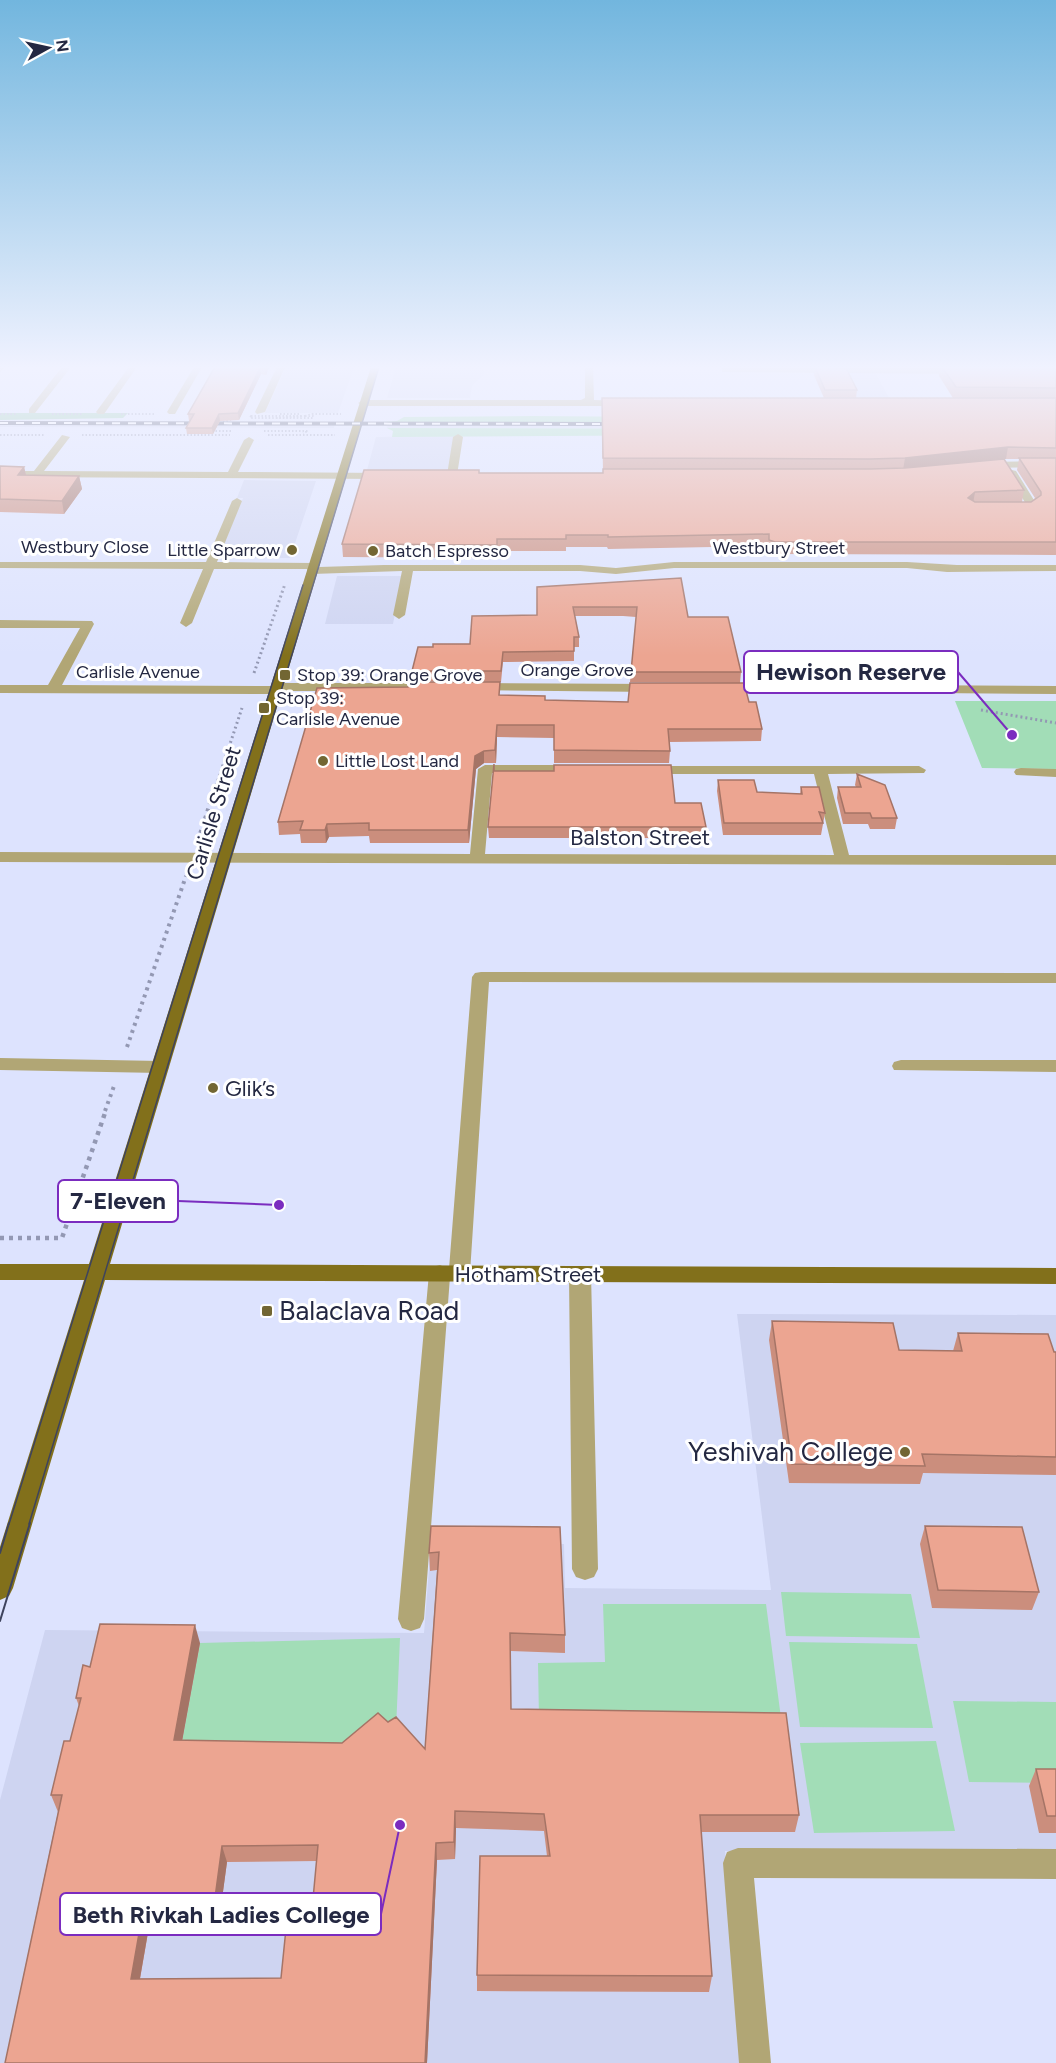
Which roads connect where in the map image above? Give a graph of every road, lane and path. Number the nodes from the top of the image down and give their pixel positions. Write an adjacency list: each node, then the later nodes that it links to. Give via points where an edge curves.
1 (45, 463): 9 (street)
2 (238, 463): 10 (street)
3 (345, 463): 11 (main road, Carlisle Street)
4 (453, 463): 13 (street)
5 (1006, 464): 6 (street); 7 (street); 15 (street, via 1032,505 1027,509)
6 (1056, 464)
7 (969, 467)
8 (0, 474): 9 (street)
9 (37, 474): 10 (street)
10 (232, 475): 11 (street)
11 (341, 476): 12 (street); 18 (main road, Carlisle Street)
12 (396, 476)
13 (451, 476)
14 (237, 501): 17 (street)
15 (1005, 509)
16 (0, 565): 17 (street, Westbury Close)
17 (210, 566): 18 (street, Westbury Close); 22 (street)
18 (313, 567): 19 (street, Westbury Street); 26 (main road, Carlisle Street)
19 (408, 568): 20 (street, Westbury Street); 21 (street)
20 (1056, 568)
21 (399, 615)
22 (186, 623)
23 (0, 624): 30 (street, via 88,624)
24 (441, 687): 26 (street)
25 (464, 687): 27 (street, Orange Grove)
26 (277, 688): 30 (street, Carlisle Avenue); 43 (main road, Carlisle Street)
27 (664, 688)
28 (711, 688): 31 (street)
29 (0, 689): 30 (street, Carlisle Avenue)
30 (53, 689)
31 (957, 690): 32 (street); 34 (path, via 970,707)
32 (1056, 690)
33 (245, 698): 42 (path)
34 (1056, 723)
35 (593, 770): 44 (street, via 485,769)
36 (629, 770): 37 (street)
37 (820, 770): 38 (street); 45 (street)
38 (919, 770)
39 (1021, 772): 40 (street)
40 (1056, 773)
41 (0, 857): 42 (street, Balston Street)
42 (192, 858): 43 (street, Balston Street); 49 (path)
43 (224, 859): 44 (street, Balston Street); 52 (main road, Carlisle Street)
44 (477, 860): 45 (street, Balston Street)
45 (843, 860): 46 (street, Balston Street)
46 (1056, 860)
47 (1056, 978): 56 (street, via 481,977)
48 (0, 1064): 49 (street)
49 (120, 1066): 52 (street); 53 (path, via 62,1238)
50 (901, 1066): 51 (street)
51 (1056, 1066)
52 (160, 1067): 55 (main road, Carlisle Street)
53 (0, 1238)
54 (0, 1272): 55 (main road, Hotham Street)
55 (97, 1272): 56 (main road, Hotham Street); 60 (main road)
56 (449, 1273): 57 (main road, Hotham Street); 61 (street)
57 (580, 1274): 58 (main road, Hotham Street); 59 (street)
58 (1056, 1276)
59 (585, 1569)
60 (2, 1577)
61 (411, 1619)
62 (1056, 1864): 63 (street, via 738,1863)
63 (755, 2063)

